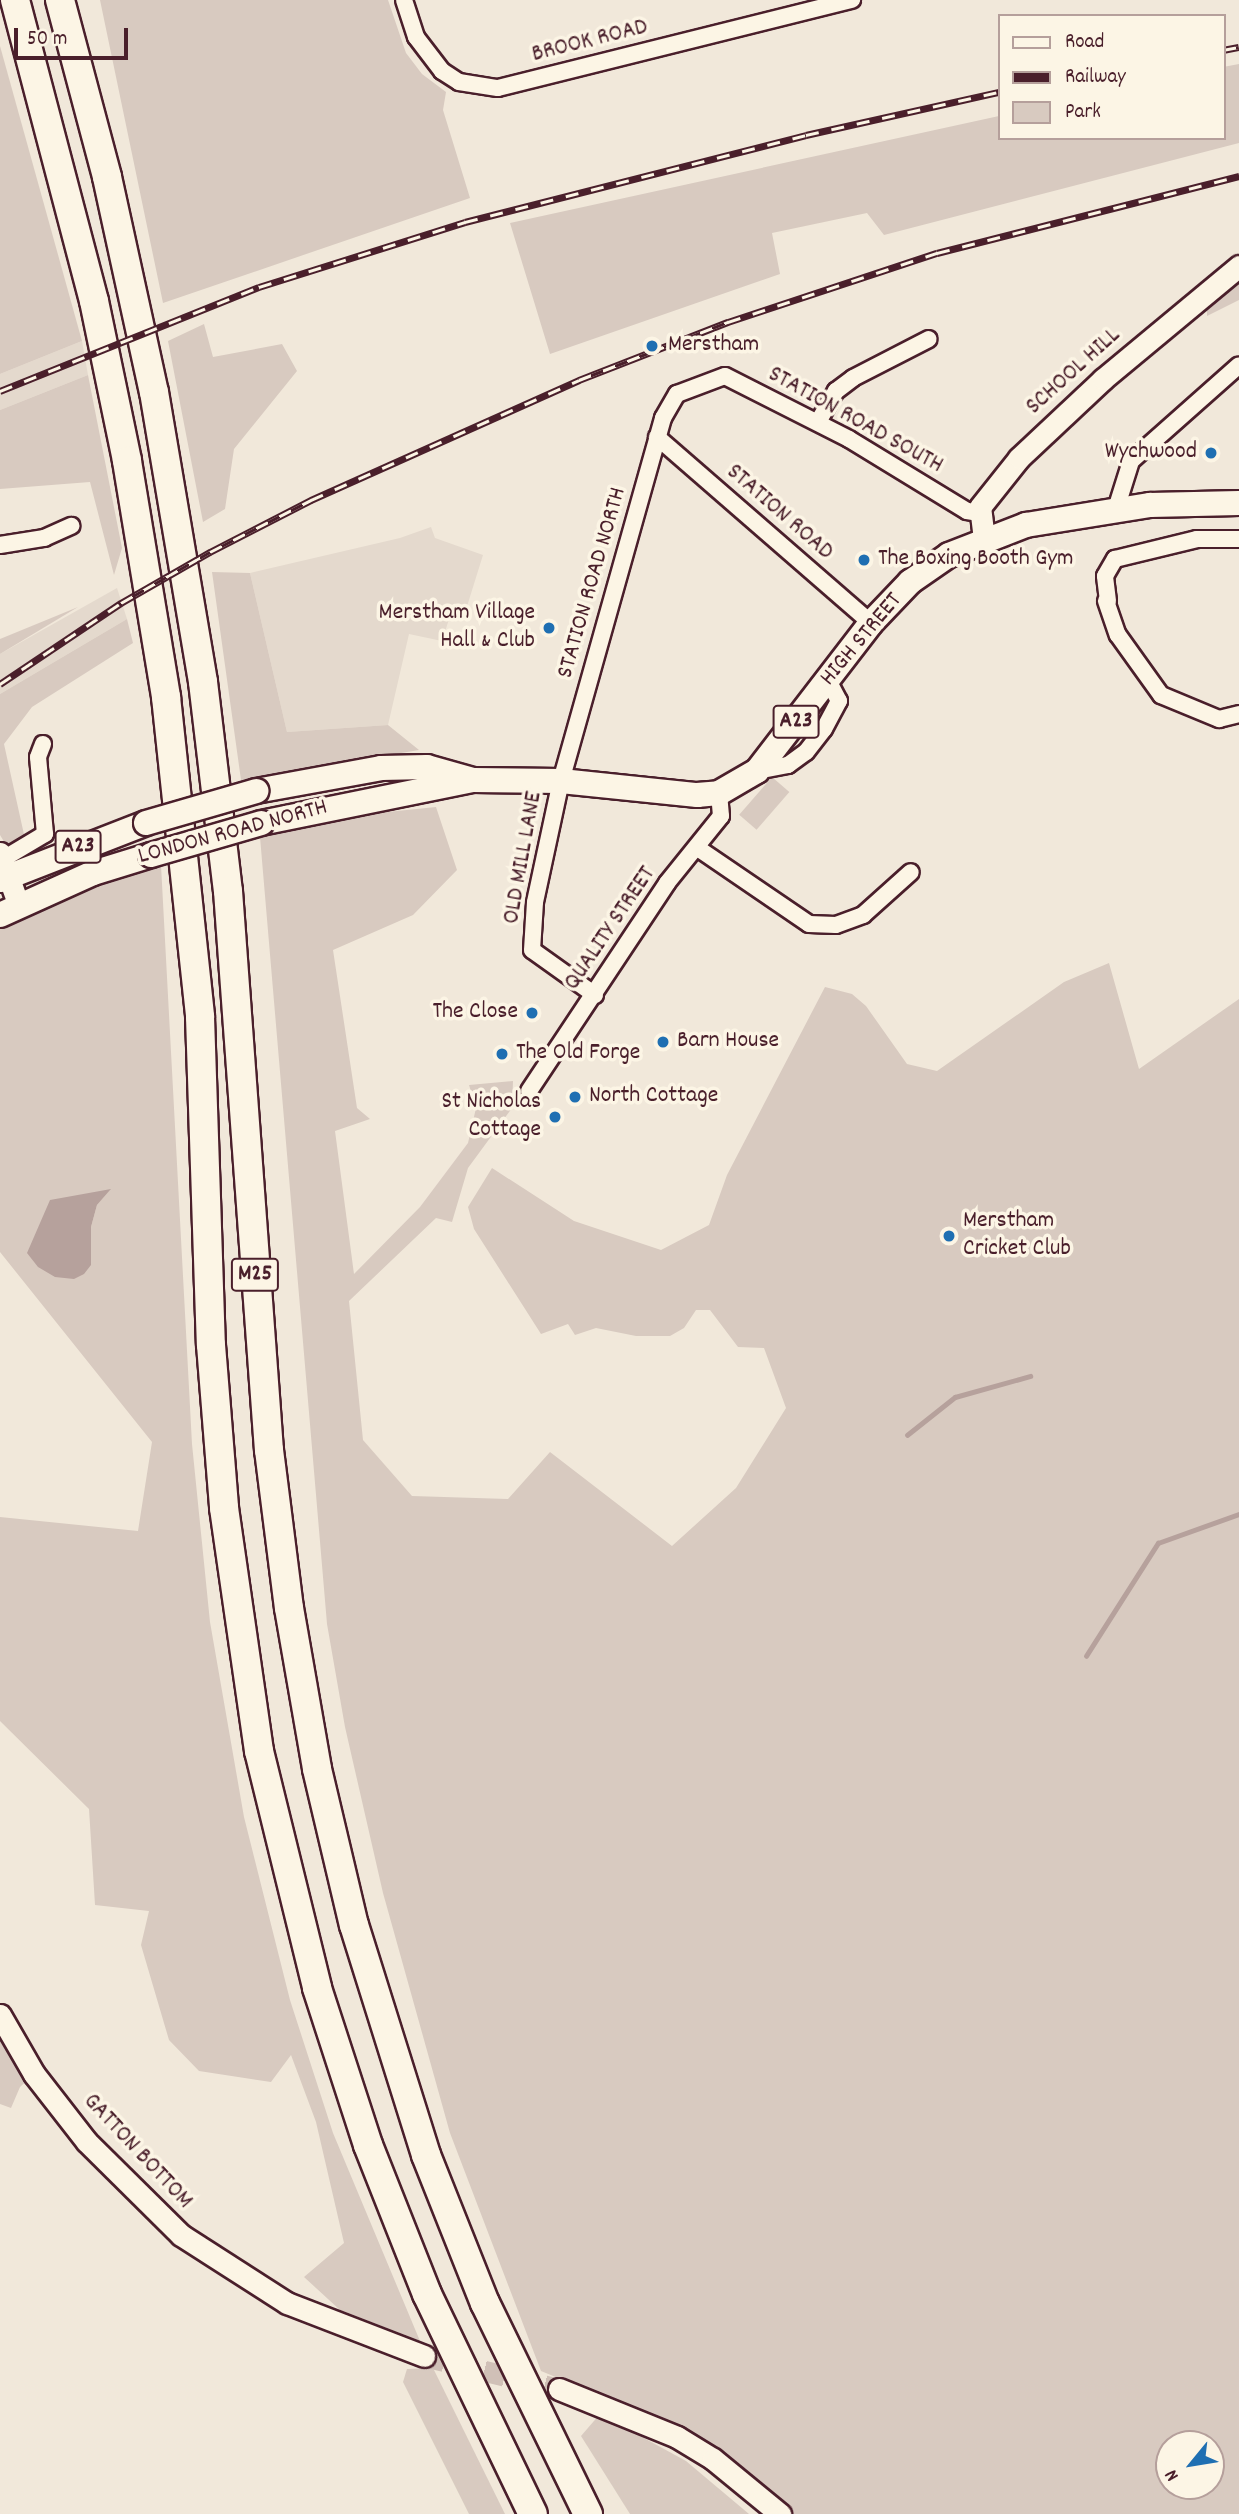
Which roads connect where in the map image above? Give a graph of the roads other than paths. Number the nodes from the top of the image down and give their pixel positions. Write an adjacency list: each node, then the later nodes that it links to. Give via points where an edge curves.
1 (15, 0): 33 (highway, M25, via 94,301 132,488 166,697 200,1017 211,1345 224,1508 259,1751 317,1988 368,2145 427,2294)
2 (60, 0): 34 (highway, M25, via 107,177 152,380 203,682 228,891 270,1463 317,1769 354,1926 426,2155 485,2302)
3 (404, 0): 4 (street, BROOK ROAD, via 415,37 428,58 459,82 498,88)
4 (852, 0)
5 (1239, 266): 13 (street, SCHOOL HILL, via 1103,379 1018,458)
6 (929, 339): 9 (street, via 853,378 836,391)
7 (1239, 365): 12 (street, via 1131,461)
8 (673, 400): 9 (street, STATION ROAD SOUTH, via 684,389 725,376); 10 (street, STATION ROAD NORTH)
9 (818, 422): 13 (street, STATION ROAD SOUTH, via 967,511)
10 (657, 437): 18 (street, STATION ROAD); 22 (street, STATION ROAD NORTH)
11 (1239, 503): 12 (main road, A23)
12 (1116, 509): 16 (main road, A23, via 1026,525)
13 (978, 513): 16 (street)
14 (71, 526): 17 (street, via 44,538)
15 (1239, 539): 19 (street, via 1197,540 1115,559 1105,576 1118,635 1161,695 1219,719)
16 (984, 540): 18 (main road, HIGH STREET / A23, via 928,569)
17 (0, 545)
18 (871, 623): 23 (main road, HIGH STREET / A23, via 757,771)
19 (1239, 715)
20 (43, 744): 25 (street, via 38,757 38,788 45,834)
21 (474, 780): 22 (main road, LONDON ROAD NORTH / A23); 25 (main road, LONDON ROAD NORTH / A23, bridge, via 426,767 381,768 256,791); 27 (main road, LONDON ROAD NORTH / A23, bridge, via 431,792 311,809 261,823 93,873)
22 (561, 781): 23 (main road, HIGH STREET / A23, via 697,795); 28 (street, OLD MILL LANE, via 535,902 531,950)
23 (719, 793): 24 (street, QUALITY STREET, via 721,816)
24 (699, 849): 26 (street, via 809,924 836,925 863,915); 28 (street, QUALITY STREET, via 667,883)
25 (4, 867): 27 (street)
26 (911, 872)
27 (10, 911)
28 (595, 995): 29 (street, QUALITY STREET)
29 (529, 1091)
30 (0, 2015): 31 (street, GATTON BOTTOM, via 34,2074 87,2142 181,2235 287,2303)
31 (424, 2356)
32 (559, 2389): 35 (street, via 677,2437 724,2467)
33 (533, 2514)
34 (588, 2514)
35 (780, 2514)

